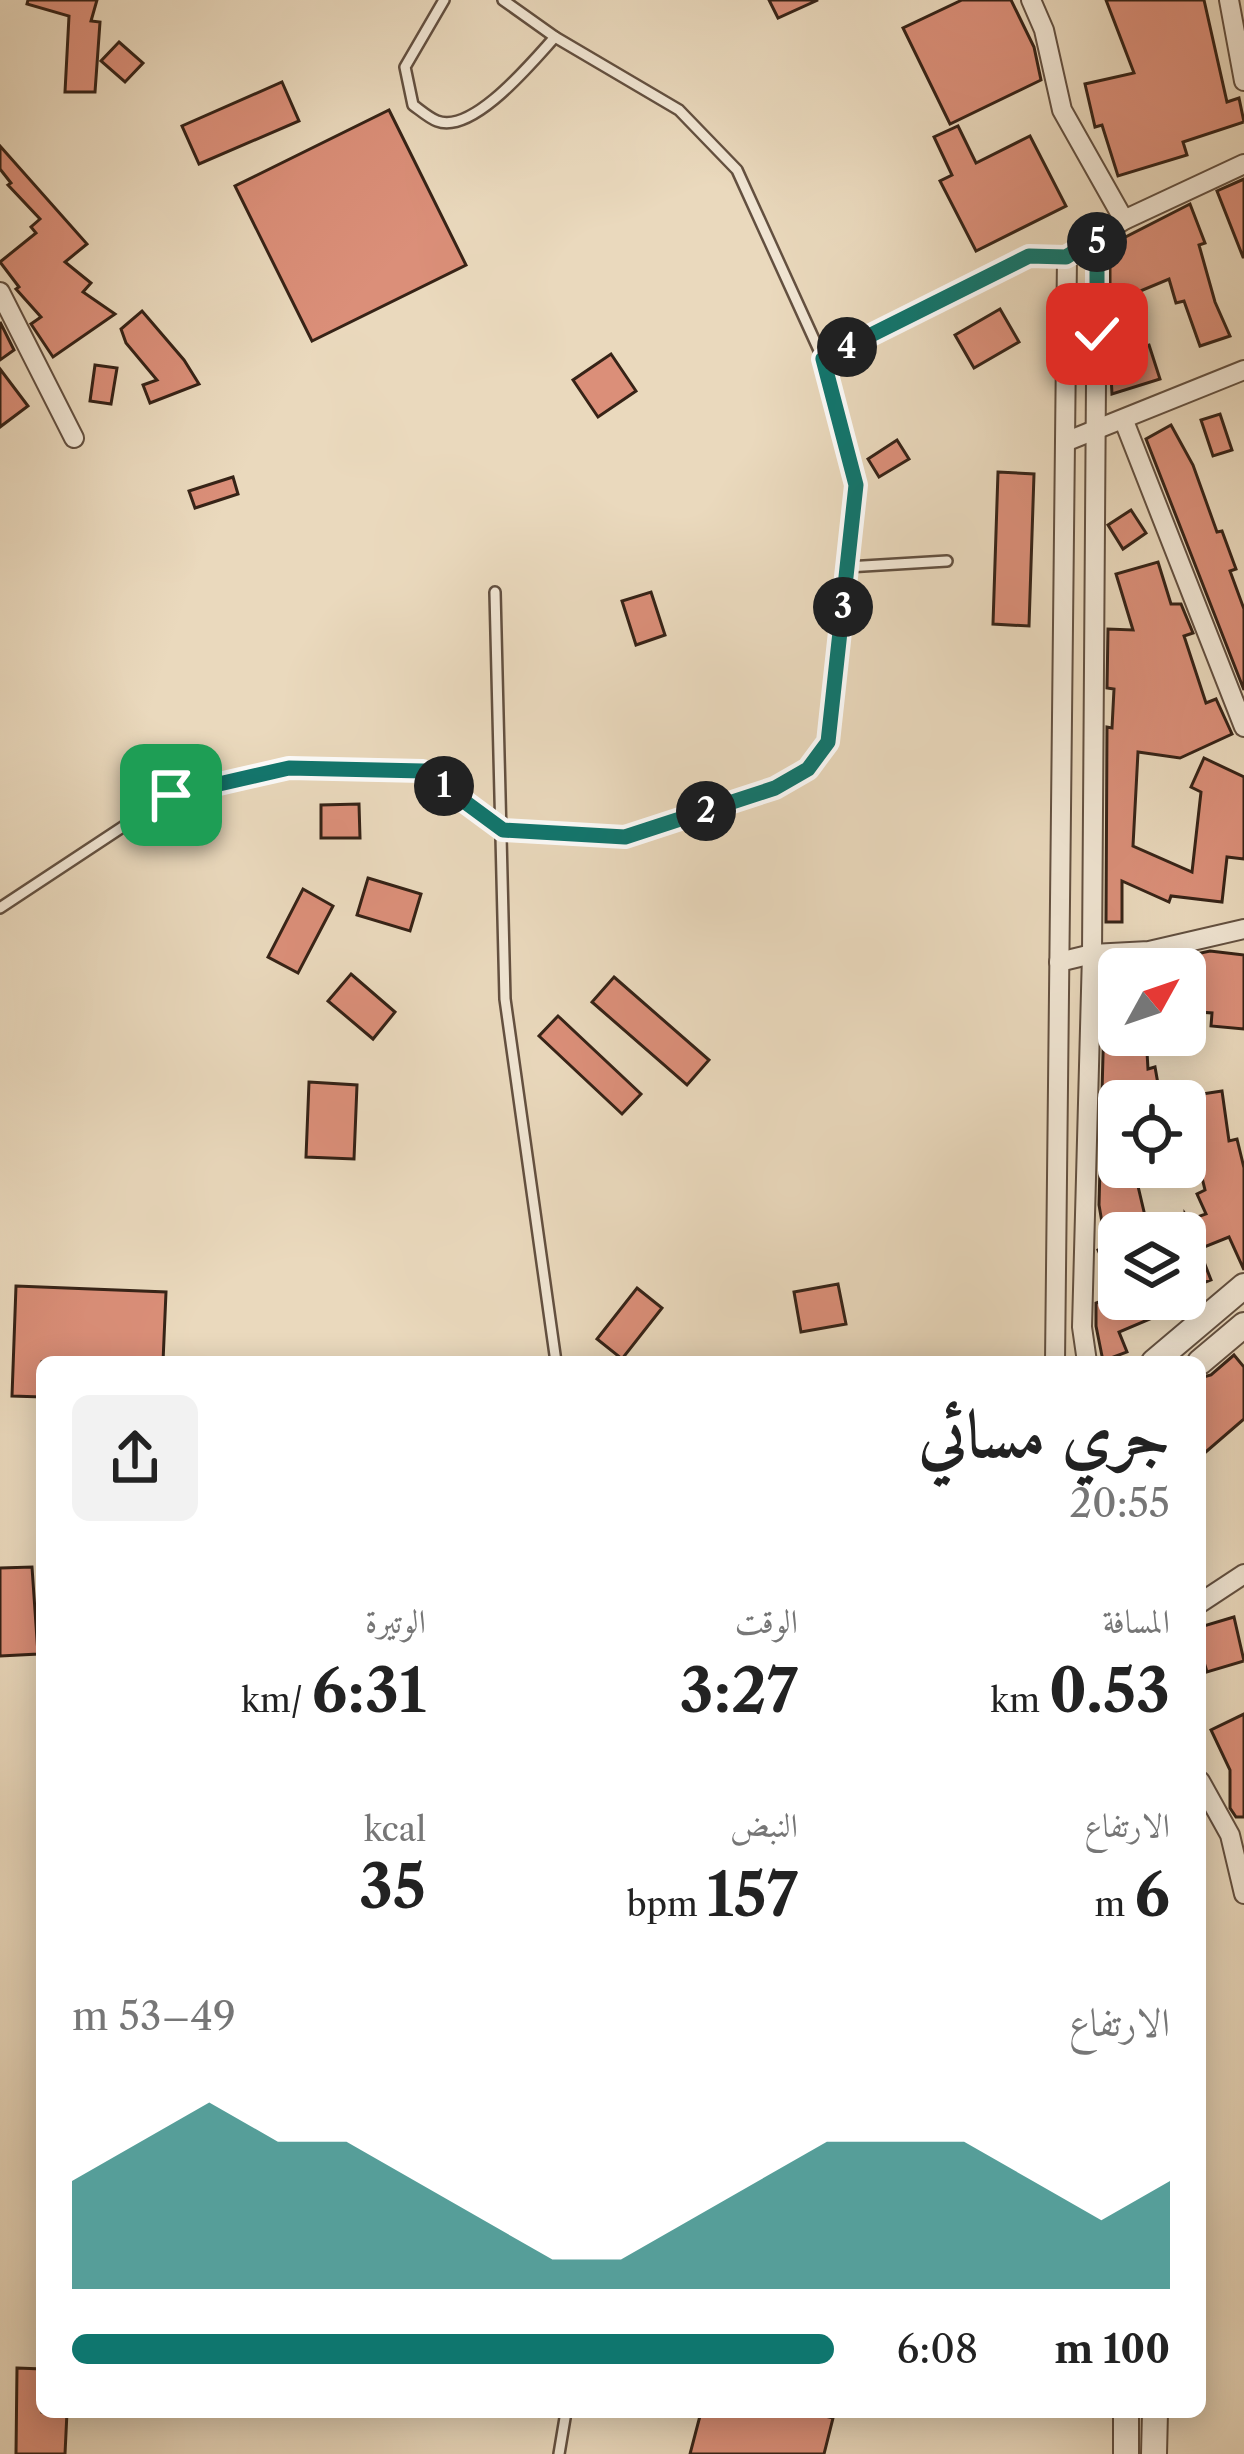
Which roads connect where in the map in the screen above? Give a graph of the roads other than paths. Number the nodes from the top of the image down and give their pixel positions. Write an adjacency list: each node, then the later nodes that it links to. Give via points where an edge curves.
1 (444, 0): 5 (lane, via 406,67 413,105 439,123 466,121)
2 (503, 0): 5 (lane)
3 (1031, 0): 8 (street, via 1062,110)
4 (1229, 0): 6 (street)
5 (555, 37): 12 (lane, via 679,110 737,170)
6 (1244, 81)
7 (1244, 164): 8 (street)
8 (1124, 220): 9 (street)
9 (1097, 238): 10 (street); 15 (street)
10 (1066, 257): 12 (lane, via 1029,256); 17 (street)
11 (0, 292): 16 (street)
12 (823, 359): 19 (lane, via 856,485)
13 (1244, 370): 14 (street)
14 (1124, 421): 15 (street); 21 (street)
15 (1097, 430): 17 (street); 25 (street)
16 (74, 437)
17 (1066, 442): 26 (street)
18 (947, 561): 19 (lane)
19 (847, 567): 22 (lane, via 828,742 808,769 775,788 625,837)
20 (495, 592): 22 (lane)
21 (1244, 727)
22 (503, 830): 23 (lane, via 423,771 289,768 171,795); 29 (lane, via 505,999)
23 (0, 908)
24 (1244, 929): 25 (street, via 1149,951)
25 (1092, 954): 26 (street); 31 (street)
26 (1059, 962): 30 (street)
27 (1244, 1286): 32 (street)
28 (1244, 1325): 33 (street)
29 (555, 1356)
30 (1055, 1356)
31 (1086, 1356)
32 (1161, 1356)
33 (1206, 1357)
34 (1244, 1574): 35 (street)
35 (1206, 1599)
36 (1206, 1790): 37 (street)
37 (1237, 1834): 38 (street)
38 (1244, 1894)
39 (565, 2418): 42 (lane)
40 (1126, 2418): 43 (street)
41 (1155, 2418): 44 (street)
42 (559, 2454)
43 (1126, 2454)
44 (1154, 2454)

